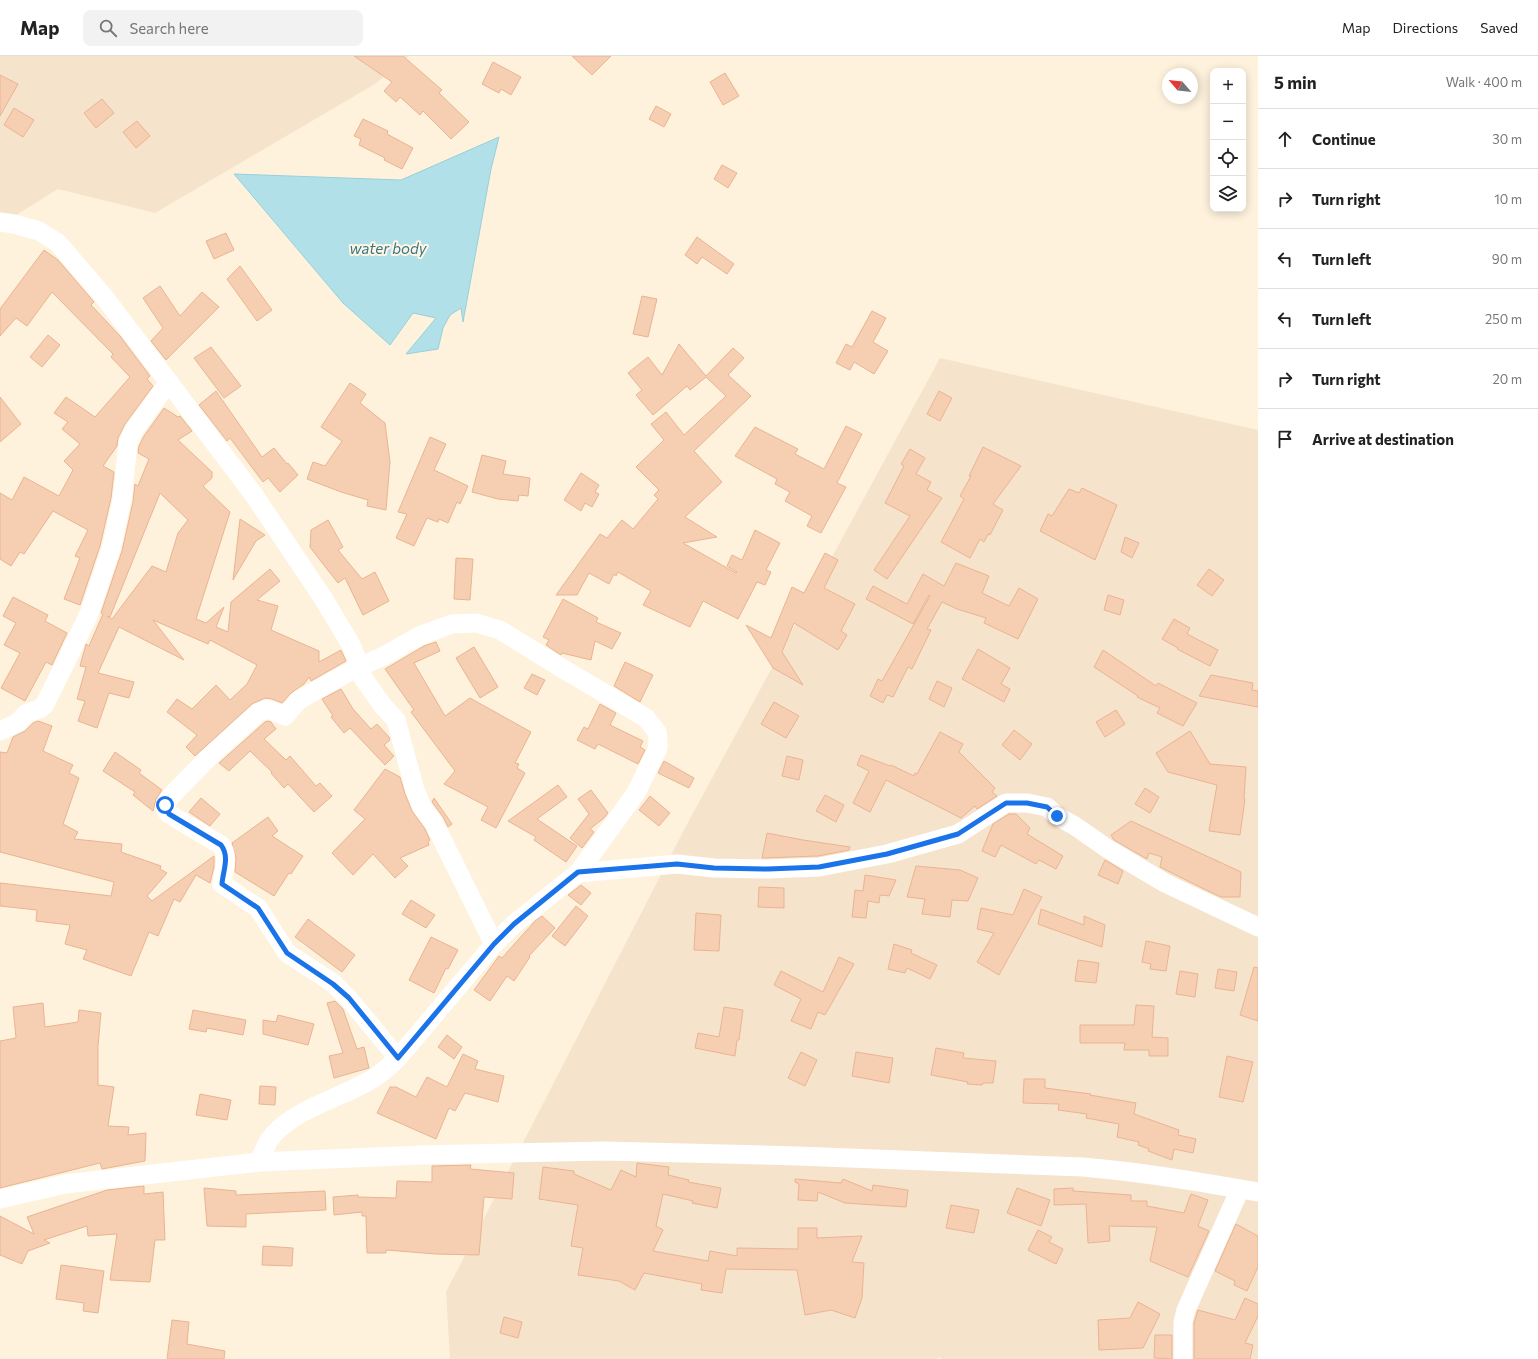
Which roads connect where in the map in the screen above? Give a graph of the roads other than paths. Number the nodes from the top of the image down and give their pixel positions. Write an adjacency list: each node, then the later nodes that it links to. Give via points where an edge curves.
1 (0, 222): 2 (street, via 39,231 58,243 105,298)
2 (170, 382): 3 (street, via 254,495 323,598 350,643 356,659); 4 (street, via 134,430 128,443 122,500 111,549 89,614 54,686 40,709 27,713 17,723)
3 (356, 668): 5 (street, via 419,636 452,624 476,623 500,630 646,718 657,732 658,748 636,793); 7 (street, via 396,720 422,807 434,823); 8 (street, via 299,700 285,716 268,709 259,712 208,758 165,805 169,814 221,845 225,850 226,861 222,884 258,908 287,953 349,998)
4 (0, 731)
5 (578, 872): 6 (street, via 677,864 714,868 819,867 887,854 958,834 1006,803 1027,803 1047,807 1108,849 1165,883); 7 (street, via 514,924)
6 (1258, 927)
7 (494, 944): 8 (street)
8 (398, 1058): 9 (street, via 369,1081 290,1121 269,1141)
9 (259, 1162): 10 (street, via 606,1151 798,1156 1083,1167); 11 (street, via 65,1184)
10 (1249, 1191): 12 (street, via 1186,1310 1183,1322)
11 (0, 1199)
12 (1183, 1359)

